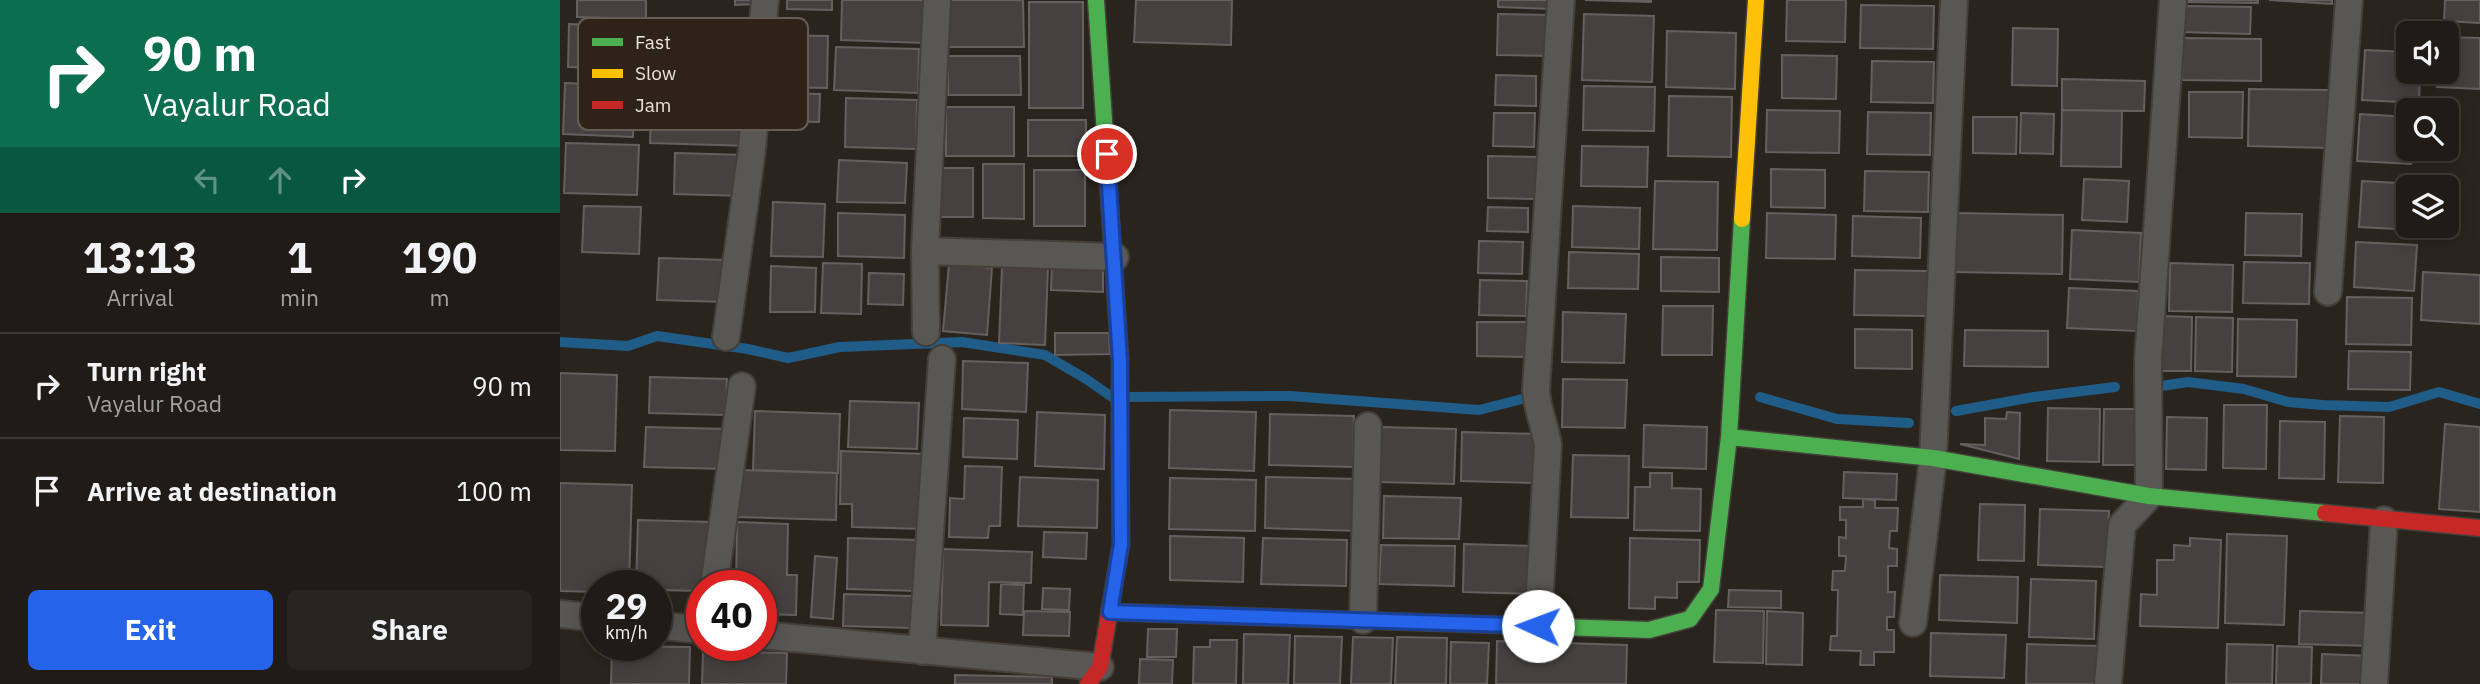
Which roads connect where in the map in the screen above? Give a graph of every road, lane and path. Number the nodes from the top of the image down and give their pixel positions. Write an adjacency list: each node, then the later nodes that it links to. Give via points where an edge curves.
1 (765, 0): 9 (street)
2 (937, 0): 11 (street)
3 (1096, 0): 12 (street)
4 (1562, 0): 30 (street, via 1536,390 1548,445)
5 (1756, 0): 19 (street)
6 (1954, 0): 20 (street)
7 (2174, 0): 21 (street, via 2148,360)
8 (2349, 0): 13 (street)
9 (763, 18)
10 (753, 130): 15 (street)
11 (925, 251): 12 (street); 14 (street)
12 (1115, 257): 25 (street, via 1121,544)
13 (2328, 292)
14 (926, 332)
15 (726, 337)
16 (942, 359): 32 (street)
17 (742, 386): 24 (street)
18 (1368, 426): 28 (street)
19 (1729, 436): 20 (street); 30 (street, via 1711,589 1690,619 1649,629)
20 (1933, 458): 21 (street); 29 (street)
21 (2149, 496): 22 (street); 34 (street, via 2122,525)
22 (2384, 520): 23 (street); 35 (street)
23 (2480, 528)
24 (716, 570)
25 (1110, 612): 28 (street); 33 (street)
26 (560, 614): 27 (street)
27 (581, 616)
28 (1363, 621): 30 (street)
29 (1913, 623)
30 (1538, 626)
31 (777, 637): 32 (street)
32 (922, 651): 33 (street)
33 (1094, 676)
34 (2108, 684)
35 (2374, 684)

